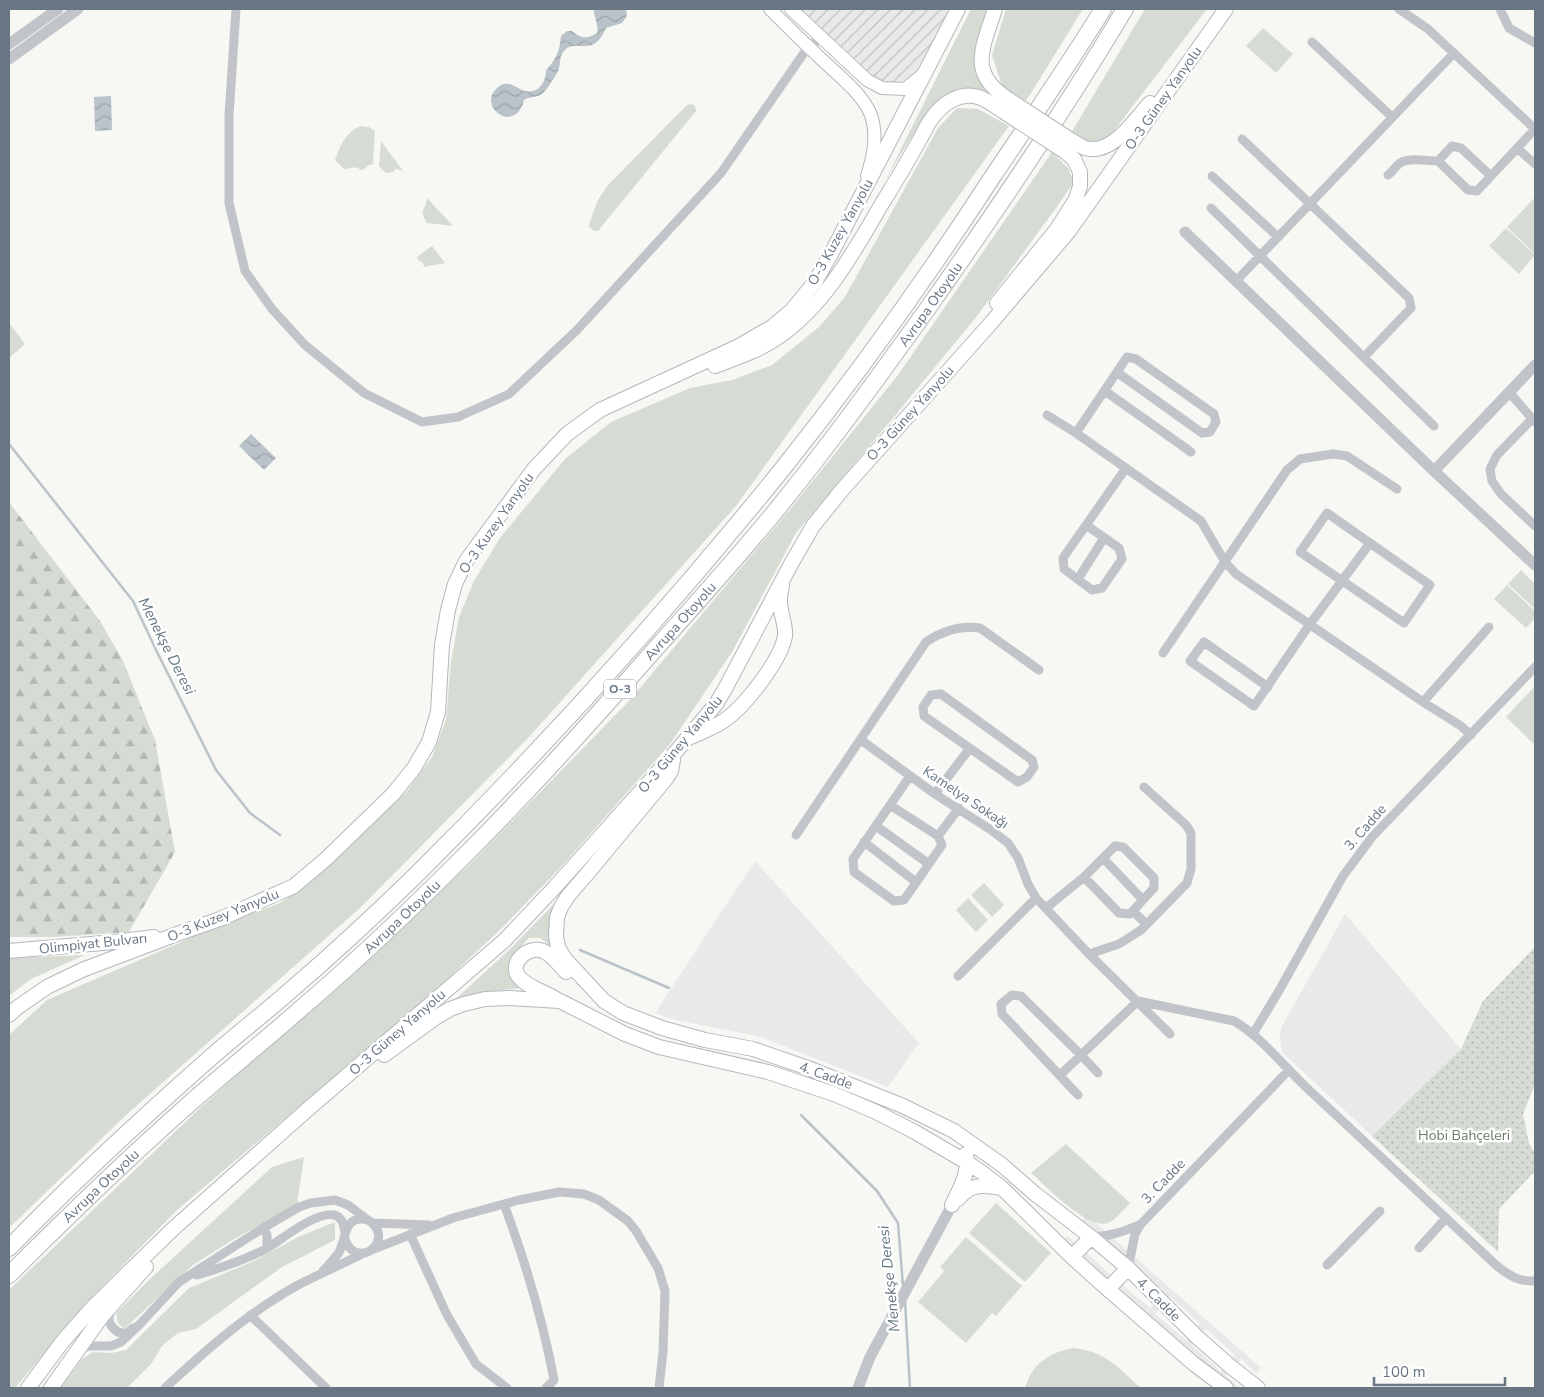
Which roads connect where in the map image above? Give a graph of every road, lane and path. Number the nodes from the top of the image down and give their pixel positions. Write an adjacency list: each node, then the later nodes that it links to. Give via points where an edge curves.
1 (58, 9): 18 (street)
2 (78, 9): 21 (street)
3 (236, 9): 19 (street, via 229,116 230,203 245,271 272,309 305,345 364,392 422,422 458,417 508,394 577,330 721,173)
4 (770, 9): 19 (main road)
5 (791, 9): 15 (main road)
6 (958, 9): 23 (main road, O-3 Kuzey Yanyolu)
7 (995, 9): 24 (main road, via 981,62 983,75)
8 (1103, 9): 128 (highway, Avrupa Otoyolu / O-3, via 977,202 858,370 780,472 650,625 511,778 370,920 125,1134)
9 (1125, 9): 136 (highway, Avrupa Otoyolu / O-3, via 1059,115 899,349 768,519 642,664 555,762 415,904 300,1010 195,1098)
10 (1226, 9): 14 (main road, O-3 Güney Yanyolu)
11 (1234, 9): 14 (main road)
12 (1399, 9): 20 (street)
13 (1500, 9): 17 (street, via 1509,28)
14 (1218, 21): 22 (main road, O-3 Güney Yanyolu)
15 (821, 38): 19 (street); 23 (main road, via 867,80 882,88 905,89)
16 (1312, 42): 25 (street)
17 (1535, 43)
18 (9, 44)
19 (808, 47): 35 (main road, via 858,94 871,115 875,131 874,154)
20 (1454, 53): 25 (street); 26 (street)
21 (9, 59)
22 (1183, 68): 28 (main road, via 1111,144 1100,149); 42 (main road, O-3 Güney Yanyolu, via 1069,231)
23 (925, 74): 35 (main road, O-3 Kuzey Yanyolu)
24 (1007, 107): 28 (main road, bridge); 48 (main road, via 974,96 953,99 935,113 847,263 824,294 777,338 753,352)
25 (1392, 118): 36 (street)
26 (1535, 129): 29 (street)
27 (1242, 138): 36 (street)
28 (1068, 146): 42 (main road, via 1080,172 1076,199 989,314)
29 (1518, 148): 31 (street); 34 (street)
30 (1438, 161): 32 (street, via 1412,159 1401,163); 34 (street, via 1452,146 1461,148); 34 (street, via 1468,190 1477,191)
31 (1535, 164)
32 (1388, 175)
33 (1212, 176): 39 (street)
34 (1491, 176)
35 (857, 204): 48 (main road, O-3 Kuzey Yanyolu, via 815,282 792,310 772,327 739,346)
36 (1310, 204): 39 (street); 43 (street, via 1409,298 1411,308)
37 (1210, 208): 40 (street)
38 (1185, 232): 41 (street)
39 (1278, 237): 40 (street)
40 (1260, 256): 41 (street); 43 (street)
41 (1236, 280): 55 (street)
42 (967, 350): 63 (main road, O-3 Güney Yanyolu, via 825,511)
43 (1364, 358): 51 (street)
44 (1535, 365): 47 (street)
45 (1118, 373): 45 (street, via 1202,433 1210,432 1216,422 1214,414 1136,359 1128,357); 46 (street)
46 (1105, 391): 52 (street); 53 (street)
47 (1509, 392): 50 (street); 55 (street)
48 (635, 394): 96 (main road, O-3 Kuzey Yanyolu, via 600,410 567,434 534,468 466,562 455,584 448,610 438,712 429,742 393,794 294,886)
49 (1047, 415): 52 (street)
50 (1534, 420): 58 (street, via 1497,456 1490,469 1492,481 1501,494)
51 (1434, 426)
52 (1076, 433): 54 (street)
53 (1190, 452)
54 (1126, 468): 57 (street); 61 (street, via 1201,520)
55 (1434, 471): 62 (street)
56 (1397, 489): 61 (street, via 1347,456 1333,454 1300,459 1287,470)
57 (1086, 525): 59 (street); 64 (street, via 1063,558 1064,569)
58 (1535, 526)
59 (1104, 538): 64 (street); 64 (street, via 1119,548 1122,559 1102,588 1092,590)
60 (1370, 543): 65 (street); 65 (street, via 1327,514 1300,552); 65 (street, via 1430,584 1404,623)
61 (1225, 562): 66 (street, via 1236,574); 68 (street)
62 (1535, 565)
63 (783, 579): 74 (main road, O-3 Güney Yanyolu, via 716,704); 74 (main road, via 780,607 785,632 782,648 754,691 726,720)
64 (1078, 579)
65 (1342, 580): 66 (street)
66 (1310, 624): 71 (street); 72 (street)
67 (1489, 627): 72 (street)
68 (1163, 653)
69 (1535, 667): 73 (street, 3. Cadde)
70 (1039, 670): 75 (street, via 980,628 968,626 937,634 926,642)
71 (1268, 687): 71 (street, via 1254,706 1190,661 1204,642)
72 (1423, 702): 73 (street)
73 (1471, 735): 105 (street, 3. Cadde, via 1372,837 1343,876)
74 (686, 740): 77 (main road, O-3 Güney Yanyolu)
75 (861, 740): 78 (street, Kamelya Sokağı); 84 (street)
76 (970, 748): 76 (street, via 924,716 923,707 931,695 940,694 1032,760 1034,767 1027,777 1018,782); 80 (street)
77 (674, 754): 101 (main road, 4. Cadde, via 671,771 568,896 557,918 558,947); 111 (main road, O-3 Güney Yanyolu, via 505,940)
78 (910, 776): 80 (street, Kamelya Sokağı); 81 (street)
79 (1144, 787): 95 (street, via 1191,833 1192,869 1188,883)
80 (935, 794): 82 (street, Kamelya Sokağı)
81 (890, 805): 83 (street); 85 (street)
82 (959, 808): 85 (street); 91 (street, Kamelya Sokağı, via 1008,843)
83 (876, 826): 86 (street); 88 (street)
84 (796, 835)
85 (938, 836): 88 (street, via 942,845)
86 (864, 842): 90 (street); 90 (street, via 853,859 854,872 894,901 904,900)
87 (1103, 858): 89 (street); 92 (street); 92 (street, via 1115,846 1124,847 1154,878 1154,888)
88 (929, 864): 90 (street)
89 (1084, 877): 93 (street); 94 (street, via 1119,912 1130,914)
90 (916, 882)
91 (1036, 898): 93 (street, Kamelya Sokağı); 99 (street)
92 (1143, 900): 94 (street)
93 (1046, 908): 98 (street, Kamelya Sokağı)
94 (1133, 911): 95 (street)
95 (1146, 924): 98 (street, via 1119,944)
96 (177, 934): 97 (main road, Olimpiyat Bulvarı); 103 (main road, O-3 Kuzey Yanyolu, via 82,970 47,987)
97 (9, 952)
98 (1089, 954): 102 (street, Kamelya Sokağı)
99 (958, 976)
100 (560, 1001): 101 (main road, via 529,985 517,974 517,966 525,952 533,949 548,954 578,984); 111 (main road, 4. Cadde, via 485,999 450,1009); 113 (main road, 4. Cadde, via 625,1034 659,1047 768,1072 834,1094 876,1112)
101 (604, 1001): 112 (main road, 4. Cadde, via 623,1013 662,1028 753,1048 808,1068 903,1106)
102 (1138, 1001): 104 (street, Kamelya Sokağı); 105 (street, via 1234,1021); 106 (street)
103 (9, 1015)
104 (1170, 1034)
105 (1253, 1034): 107 (street)
106 (1081, 1055): 108 (street); 109 (street); 109 (street, via 1021,996 1012,995 1001,1004 1002,1014)
107 (1288, 1071): 119 (street); 121 (street, 3. Cadde)
108 (1098, 1074)
109 (1060, 1075): 110 (street)
110 (1078, 1095)
111 (307, 1110): 123 (main road, O-3 Güney Yanyolu)
112 (954, 1131): 114 (main road, via 961,1140); 127 (main road, 4. Cadde)
113 (941, 1147): 114 (main road, 4. Cadde); 117 (main road, via 957,1168 959,1179)
114 (968, 1163): 115 (main road, 4. Cadde); 117 (main road, via 966,1176)
115 (1002, 1188): 117 (main road, via 972,1187); 132 (main road, 4. Cadde)
116 (504, 1204): 122 (street); 149 (street, via 548,1348 554,1380); 150 (street, via 559,1192 584,1194 613,1209 632,1226 658,1268 665,1291)
117 (952, 1205): 151 (street, via 870,1356)
118 (1380, 1211): 133 (street)
119 (1446, 1218): 130 (street); 138 (street, via 1511,1276 1522,1281)
120 (371, 1222): 122 (street); 124 (street, via 348,1205 324,1200 299,1207); 126 (street, via 364,1219 354,1221 346,1228); 131 (street, via 378,1238)
121 (1141, 1224): 127 (street, via 1120,1233); 134 (street, via 1135,1234)
122 (434, 1225): 125 (street)
123 (174, 1228): 140 (main road); 144 (main road, O-3 Güney Yanyolu, via 94,1306)
124 (263, 1228): 129 (street, via 267,1235); 137 (street)
125 (410, 1234): 131 (street); 148 (street, via 447,1315 476,1364)
126 (345, 1236): 129 (street, via 342,1221 328,1215 296,1228); 131 (street, via 346,1244 353,1251); 135 (street, via 338,1253)
127 (1091, 1237): 132 (main road); 134 (main road, 4. Cadde)
128 (9, 1248)
129 (266, 1248): 137 (street, via 226,1266)
130 (1419, 1248)
131 (368, 1252): 135 (street)
132 (1072, 1257): 139 (main road, 4. Cadde)
133 (1327, 1265)
134 (1128, 1268): 139 (main road); 153 (main road, 4. Cadde, via 1197,1337)
135 (319, 1275): 141 (street)
136 (9, 1276)
137 (188, 1277): 142 (street)
138 (1535, 1281)
139 (1108, 1289): 152 (main road, 4. Cadde)
140 (118, 1298): 142 (street, via 109,1316 113,1329 125,1333); 143 (main road)
141 (250, 1316): 146 (street); 147 (street)
142 (140, 1324): 143 (street, via 111,1346 90,1346)
143 (78, 1350): 145 (main road)
144 (28, 1388)
145 (51, 1388)
146 (165, 1388)
147 (326, 1388)
148 (507, 1388)
149 (546, 1388)
150 (659, 1388)
151 (858, 1388)
152 (1226, 1388)
153 (1258, 1388)

